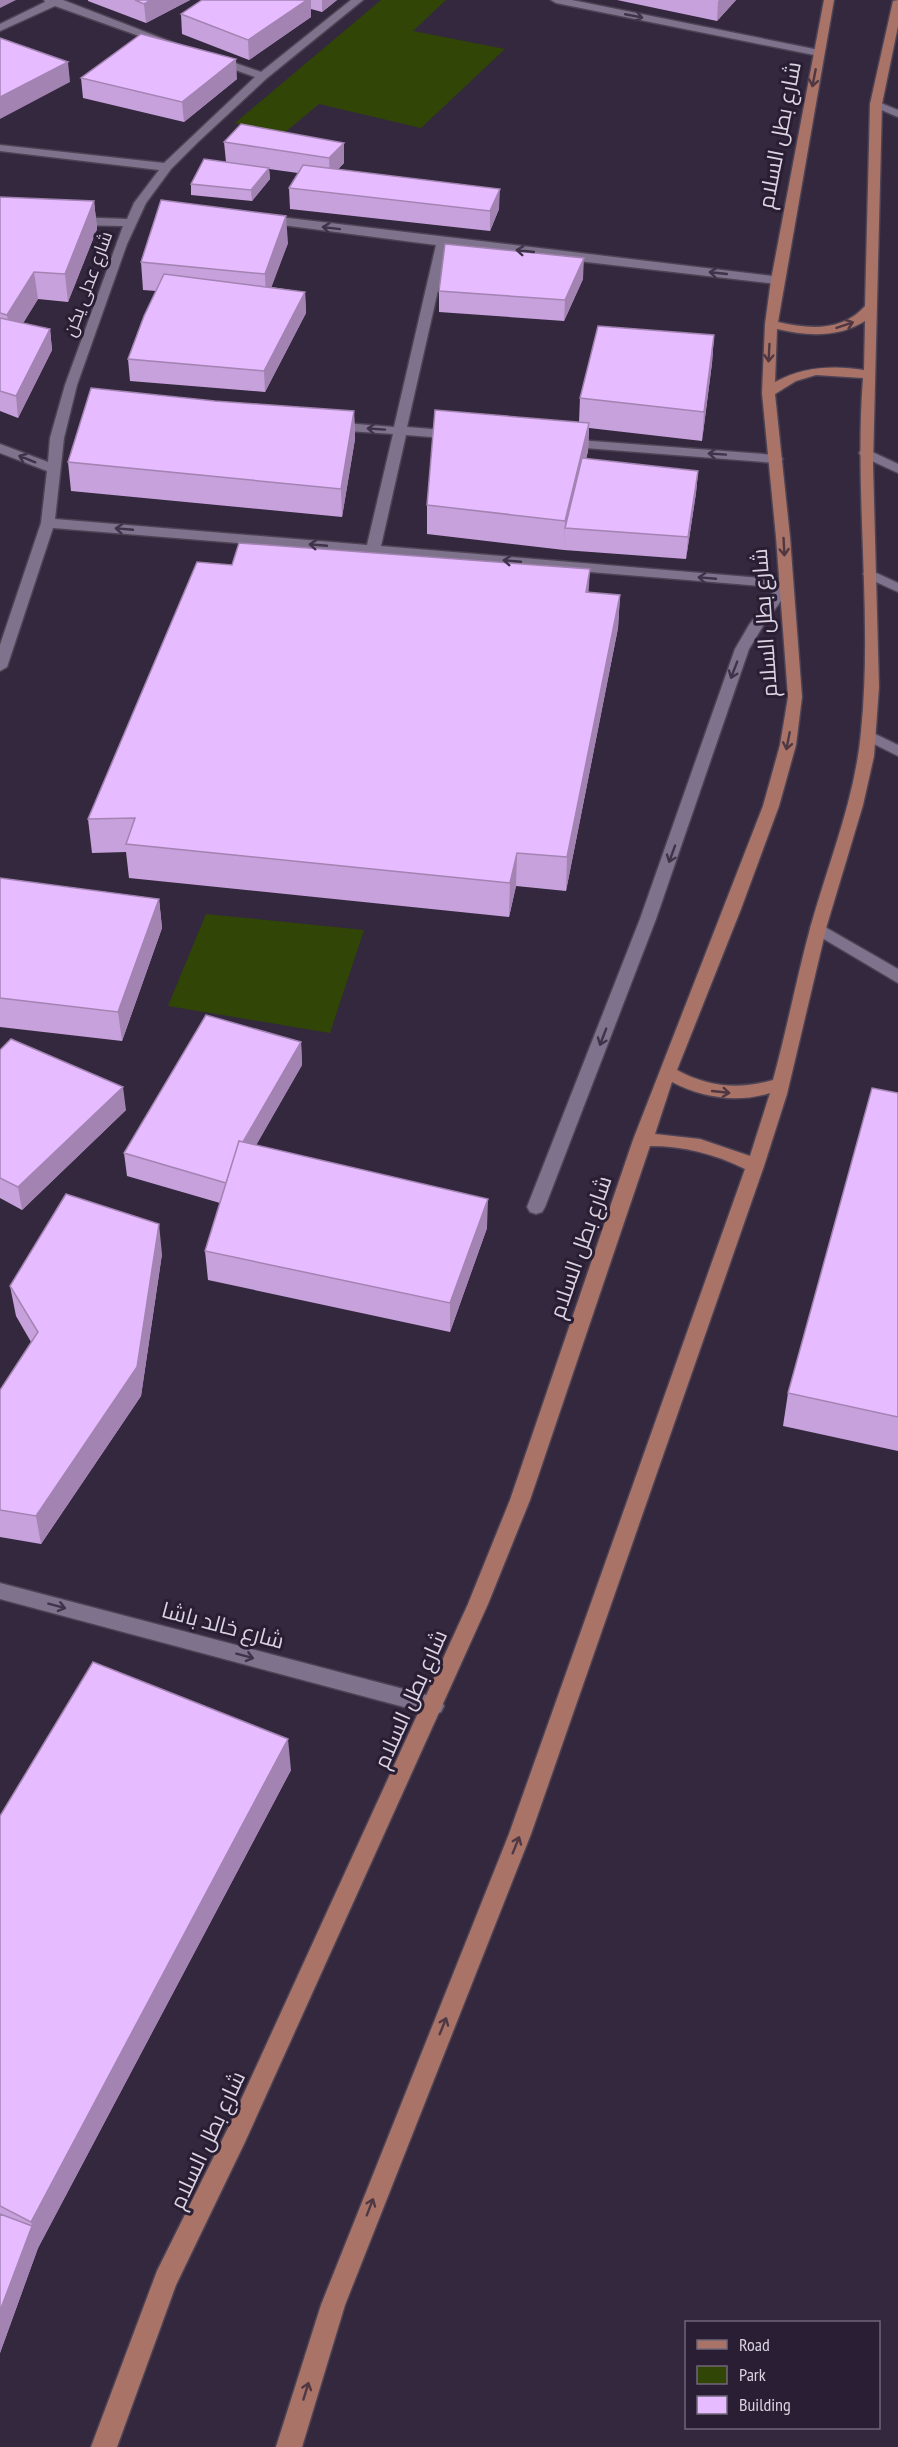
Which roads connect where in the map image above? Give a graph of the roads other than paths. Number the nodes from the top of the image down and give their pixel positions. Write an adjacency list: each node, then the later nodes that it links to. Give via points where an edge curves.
1 (358, 0): 10 (street, شارع عدلى يكن)
2 (556, 0): 8 (street, one-way to 8)
3 (829, 0): 8 (main road, شارع بطل السلام)
4 (53, 1): 6 (street); 7 (street)
5 (898, 1): 11 (main road)
6 (0, 28)
7 (186, 49)
8 (819, 53): 19 (main road, شارع بطل السلام, one-way to 19)
9 (208, 57): 10 (street)
10 (263, 76): 14 (street, شارع عدلى يكن)
11 (876, 104): 12 (street); 20 (main road)
12 (898, 114)
13 (0, 148): 14 (street)
14 (166, 167): 17 (street, شارع عدلى يكن, via 146,204)
15 (245, 216): 18 (street, one-way to 15)
16 (59, 220): 17 (street)
17 (130, 223): 32 (street, شارع عدلى يكن, via 70,385 71,407 57,438)
18 (443, 242): 19 (street, one-way to 18); 25 (street)
19 (777, 280): 21 (main road, شارع بطل السلام)
20 (872, 306): 21 (main road, one-way to 20, via 795,330 845,327 863,318); 22 (main road)
21 (771, 324): 23 (main road, شارع بطل السلام, one-way to 23)
22 (870, 375): 23 (main road, via 847,370 798,374); 29 (main road)
23 (768, 393): 30 (main road, شارع بطل السلام)
24 (316, 425): 25 (street, one-way to 24)
25 (400, 431): 26 (street); 34 (street)
26 (470, 436)
27 (553, 442): 30 (street, one-way to 27)
28 (0, 448): 32 (street, one-way to 28)
29 (866, 453): 31 (street); 35 (main road)
30 (776, 459): 36 (main road, شارع بطل السلام, one-way to 36)
31 (898, 469)
32 (55, 470): 33 (street, شارع عدلى يكن)
33 (48, 523): 34 (street, one-way to 33); 38 (street, شارع عدلى يكن)
34 (373, 550): 36 (street, one-way to 34)
35 (870, 574): 37 (street); 39 (main road, via 873,631)
36 (786, 584): 43 (main road, شارع بطل السلام, one-way to 43, via 795,697 788,745 771,806 733,909); 47 (street, one-way to 47, via 742,649 652,908)
37 (898, 588)
38 (0, 667)
39 (869, 735): 40 (street); 41 (main road, via 862,778)
40 (898, 751)
41 (818, 928): 42 (street); 44 (main road)
42 (898, 977)
43 (667, 1071): 44 (main road, one-way to 44, via 710,1091 759,1091); 45 (main road, شارع بطل السلام)
44 (781, 1084): 46 (main road)
45 (642, 1140): 46 (main road, via 713,1147); 49 (main road, شارع بطل السلام, via 520,1500)
46 (755, 1166): 51 (main road, one-way to 46, via 333,2305 520,1834)
47 (536, 1206)
48 (0, 1591): 49 (street, شارع خالد باشا, one-way to 49)
49 (434, 1706): 50 (main road, شارع بطل السلام, via 166,2280)
50 (104, 2447)
51 (289, 2447)

